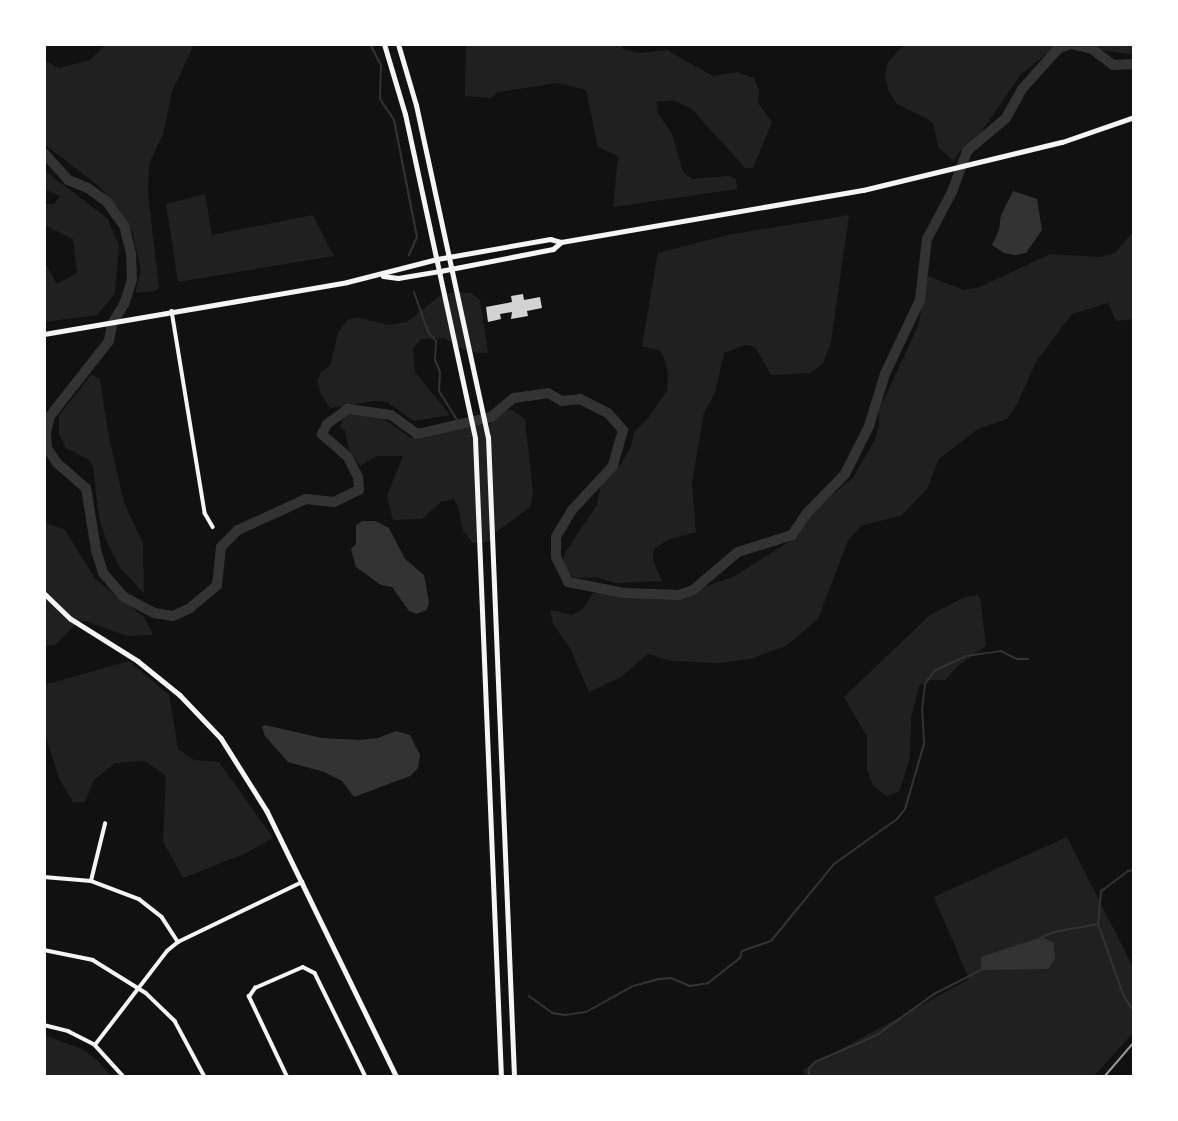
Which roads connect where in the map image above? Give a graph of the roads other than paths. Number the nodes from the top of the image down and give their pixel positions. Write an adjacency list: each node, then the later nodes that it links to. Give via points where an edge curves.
1 (384, 44): 6 (main road)
2 (398, 44): 5 (main road)
3 (1134, 117): 4 (main road, via 1062,142 839,195)
4 (561, 242): 5 (main road, via 550,239); 7 (main road, via 553,249)
5 (450, 257): 6 (main road); 7 (main road)
6 (437, 260): 8 (main road); 9 (main road)
7 (453, 268): 8 (main road); 29 (main road, via 488,437)
8 (440, 271): 9 (main road, via 398,278); 28 (main road, via 475,439)
9 (383, 275): 10 (main road)
10 (172, 312): 11 (main road); 12 (street, via 205,513)
11 (44, 334)
12 (213, 527)
13 (44, 593): 17 (street, via 71,619 138,662 204,718 259,795)
14 (105, 824): 16 (street)
15 (44, 877): 16 (street)
16 (91, 881): 18 (street, via 145,902 162,917)
17 (302, 882): 18 (street); 27 (street)
18 (178, 942): 20 (street)
19 (44, 950): 20 (street, via 93,960)
20 (137, 987): 22 (street); 24 (street, via 175,1021)
21 (44, 1025): 22 (street)
22 (95, 1045): 23 (street)
23 (124, 1077)
24 (205, 1077)
25 (287, 1077): 26 (street, via 249,997 255,988 303,967 315,973)
26 (366, 1077)
27 (397, 1077)
28 (501, 1077)
29 (514, 1077)

